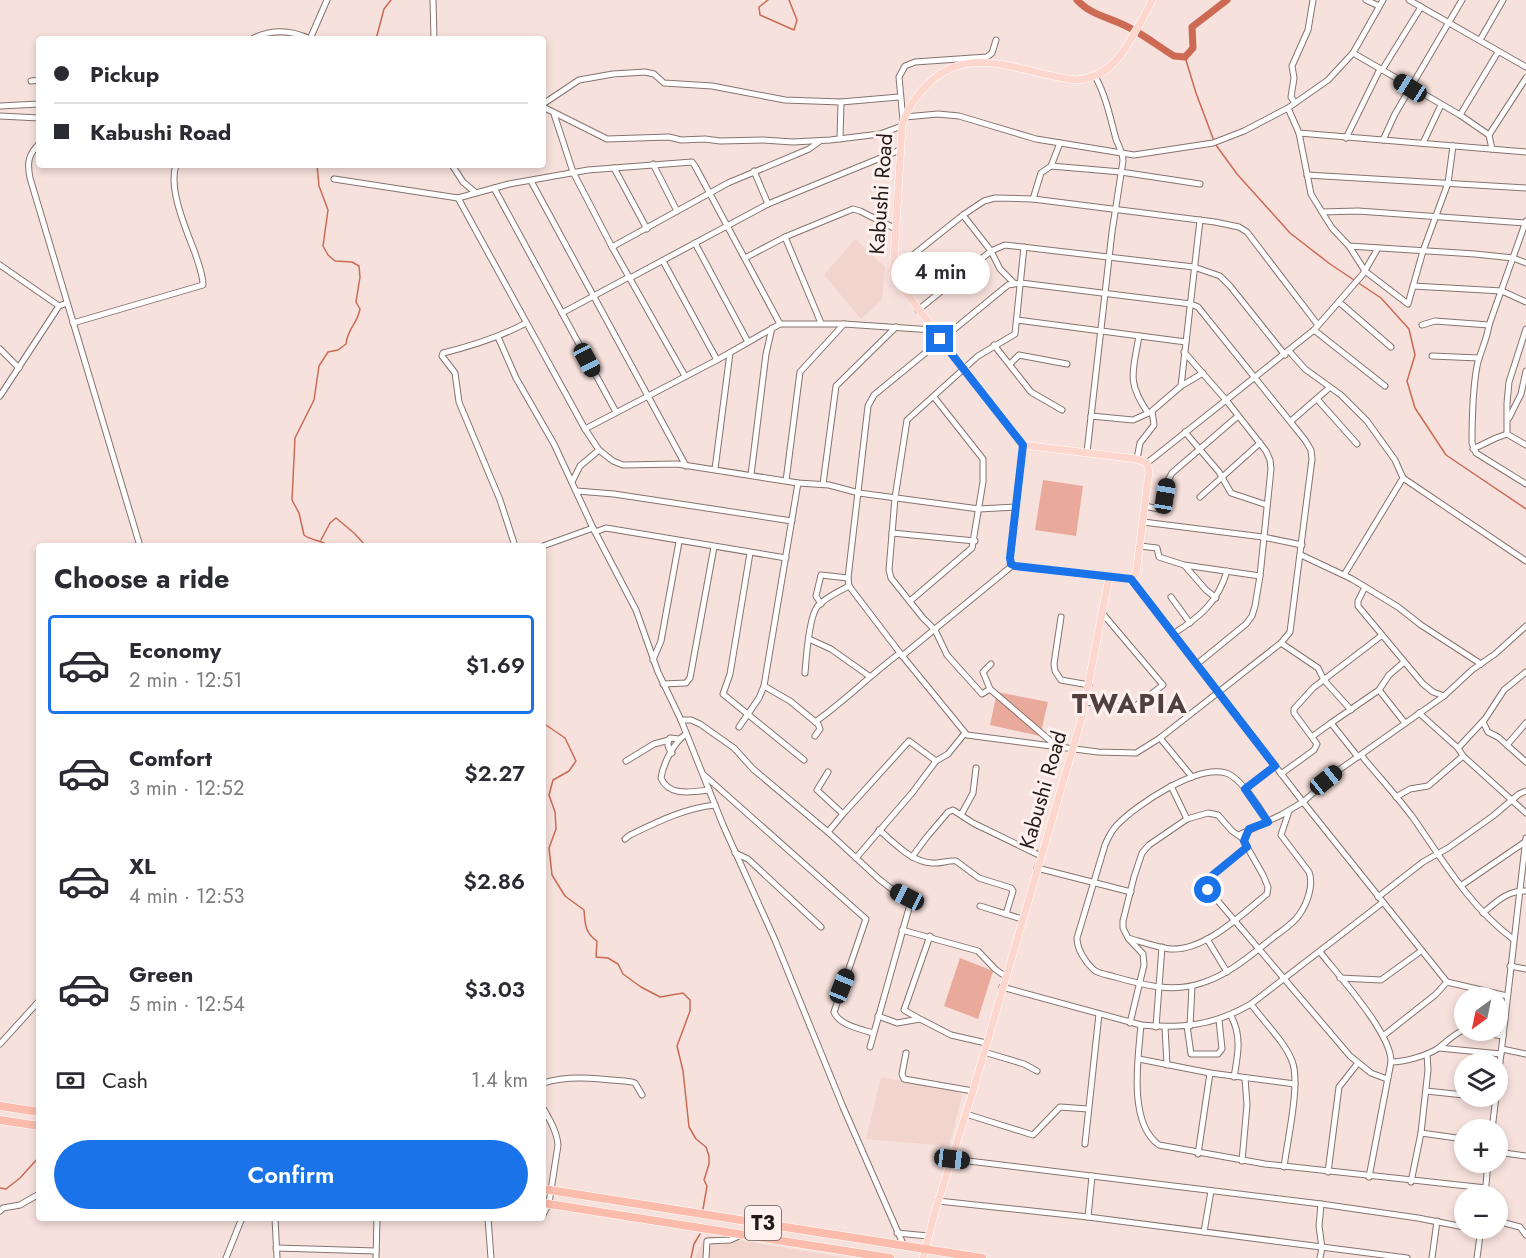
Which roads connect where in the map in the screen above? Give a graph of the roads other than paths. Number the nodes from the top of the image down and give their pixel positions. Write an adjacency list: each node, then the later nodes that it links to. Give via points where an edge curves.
1 (327, 0): 15 (street)
2 (432, 0): 16 (street)
3 (1152, 0): 24 (main road, via 1114,64)
4 (1313, 0): 31 (street, via 1308,30 1292,66 1291,97)
5 (1366, 0): 10 (street)
6 (1383, 0): 10 (street)
7 (1409, 0): 11 (street)
8 (1462, 0): 12 (street)
9 (1503, 0): 18 (street)
10 (1379, 6): 19 (street)
11 (1421, 7): 12 (street); 23 (street)
12 (1449, 23): 18 (street); 28 (street)
13 (259, 36): 14 (street, via 282,32)
14 (303, 36)
15 (311, 36)
16 (434, 36)
17 (996, 40): 21 (street, via 989,57)
18 (1480, 40): 20 (street)
19 (1353, 52): 23 (street); 31 (street, via 1328,80)
20 (1498, 52): 22 (street); 40 (street)
21 (957, 63): 24 (main road, Kabushi Road, via 1010,65 1068,79); 29 (street, via 915,62 905,66 899,74); 42 (main road, Kabushi Road, via 925,87)
22 (1526, 67)
23 (1381, 70): 28 (street); 45 (street)
24 (1095, 76): 56 (street)
25 (36, 80): 26 (street)
26 (31, 81)
27 (1525, 81): 44 (street)
28 (1410, 88): 34 (street); 47 (street)
29 (899, 97): 30 (street); 42 (street)
30 (841, 102): 33 (street, via 785,100 712,86 664,82 645,72 579,80); 46 (street)
31 (1295, 103): 37 (street)
32 (36, 104): 35 (street)
33 (546, 104)
34 (1441, 105): 40 (street); 50 (street)
35 (0, 106)
36 (546, 108): 38 (street)
37 (1288, 108): 43 (street); 56 (street, via 1215,142 1140,156)
38 (554, 114): 48 (street, via 606,139); 63 (street)
39 (0, 116): 41 (street)
40 (1460, 116): 44 (street)
41 (36, 118)
42 (903, 121): 46 (street, via 880,134); 49 (street, via 938,114 959,116); 54 (main road, Kabushi Road)
43 (1299, 134): 45 (street); 65 (street)
44 (1489, 135): 53 (street)
45 (1346, 138): 47 (street)
46 (840, 139): 48 (street)
47 (1383, 140): 50 (street)
48 (820, 141): 62 (street)
49 (1059, 143): 56 (street); 58 (street)
50 (1424, 143): 51 (street)
51 (1453, 146): 53 (street); 68 (street)
52 (36, 147): 112 (street, via 27,164)
53 (1492, 149): 55 (street)
54 (900, 150): 76 (street); 86 (main road, Kabushi Road)
55 (1526, 152)
56 (1123, 153): 64 (street)
57 (653, 164): 61 (street); 73 (street, via 692,162); 78 (street)
58 (1051, 166): 64 (street); 75 (street, via 1041,173)
59 (175, 168): 118 (street, via 176,194 203,285)
60 (454, 168): 72 (street)
61 (614, 168): 63 (street); 85 (street)
62 (754, 171): 73 (street); 76 (street)
63 (573, 172): 67 (street); 90 (street)
64 (1121, 172): 69 (street); 77 (street)
65 (1307, 175): 68 (street); 79 (street, via 1311,194)
66 (334, 179): 74 (street)
67 (531, 181): 70 (street); 109 (street)
68 (1448, 183): 71 (street); 81 (street)
69 (1200, 184)
70 (494, 188): 72 (street); 116 (street)
71 (1526, 188)
72 (476, 193): 74 (street)
73 (710, 193): 78 (street); 84 (street)
74 (458, 198): 119 (street)
75 (1034, 199): 77 (street); 80 (street, via 989,199)
76 (768, 204): 84 (street)
77 (1116, 210): 82 (street); 95 (street)
78 (677, 211): 85 (street)
79 (1322, 212): 81 (street); 89 (street)
80 (963, 215): 93 (street); 103 (street)
81 (1436, 217): 83 (street); 94 (street)
82 (1200, 220): 101 (street); 127 (street, via 1243,229 1299,298)
83 (1526, 222): 97 (street)
84 (726, 225): 88 (street); 96 (street)
85 (647, 229): 90 (street)
86 (896, 229): 87 (street, via 853,209); 103 (main road, Kabushi Road)
87 (785, 237): 96 (street); 120 (street)
88 (695, 243): 98 (street); 134 (street)
89 (1349, 246): 92 (street); 102 (street)
90 (612, 247): 104 (street)
91 (1024, 247): 93 (street, via 1005,245); 95 (street); 105 (street)
92 (1378, 248): 94 (street); 102 (street)
93 (991, 251): 105 (street, via 1000,269); 115 (street)
94 (1423, 251): 97 (street); 106 (street)
95 (1110, 257): 101 (street); 108 (street)
96 (745, 258): 121 (street)
97 (1513, 258): 99 (street); 107 (street)
98 (663, 261): 104 (street); 146 (street)
99 (1526, 263)
100 (0, 265): 114 (street)
101 (1194, 267): 113 (street); 142 (street, via 1224,280)
102 (1365, 271): 106 (street, via 1408,304); 110 (street)
103 (892, 272): 115 (main road, Kabushi Road)
104 (630, 277): 109 (street); 153 (street)
105 (1017, 283): 108 (street); 117 (street); 133 (street, via 1008,285)
106 (1413, 286): 107 (street)
107 (1502, 291): 111 (street); 124 (street)
108 (1106, 294): 113 (street); 130 (street)
109 (594, 296): 116 (street); 158 (street)
110 (1339, 302): 127 (street); 137 (street)
111 (1526, 302)
112 (67, 303): 114 (street); 118 (street)
113 (1191, 304): 135 (street); 154 (street, via 1204,313)
114 (59, 306): 149 (street)
115 (918, 310): 129 (main road, Kabushi Road)
116 (562, 313): 164 (street)
117 (1017, 320): 130 (street); 136 (street, via 1016,334)
118 (73, 323): 208 (street)
119 (526, 323): 132 (street); 170 (street)
120 (821, 323): 121 (street); 122 (street)
121 (780, 324): 126 (street)
122 (844, 324): 125 (street); 188 (street, via 800,372)
123 (1422, 325): 124 (street, via 1435,321)
124 (1489, 325): 145 (street)
125 (896, 327): 129 (street); 191 (street, via 836,386)
126 (772, 328): 134 (street); 185 (street)
127 (1316, 328): 142 (street); 156 (street)
128 (1526, 329): 139 (street)
129 (933, 330): 133 (main road, Kabushi Road)
130 (1102, 331): 131 (street); 166 (street)
131 (1139, 336): 135 (street); 165 (street, via 1132,381 1134,391)
132 (498, 337): 189 (street); 209 (street, via 442,356 453,370 459,402)
133 (940, 339): 150 (main road, Kabushi Road); 194 (street, via 871,398)
134 (748, 342): 141 (street)
135 (1185, 342): 140 (street)
136 (994, 345): 147 (street); 150 (street)
137 (1391, 347)
138 (0, 349): 149 (street)
139 (1519, 351): 143 (street); 168 (street, via 1509,382)
140 (1184, 352): 152 (street); 155 (street)
141 (730, 353): 146 (street); 184 (street)
142 (1287, 353): 154 (street); 157 (street)
143 (1526, 354)
144 (1432, 356): 145 (street)
145 (1479, 358): 178 (street)
146 (717, 360): 153 (street)
147 (1010, 364): 148 (street, via 1019,355); 163 (street, via 1031,392)
148 (1067, 364)
149 (19, 368): 159 (street)
150 (963, 368): 160 (street); 175 (main road, Kabushi Road)
151 (1526, 371): 168 (street, via 1521,394)
152 (1203, 373): 155 (street); 162 (street)
153 (685, 376): 158 (street)
154 (1255, 378): 162 (street); 169 (street)
155 (1181, 386): 165 (street)
156 (1385, 386)
157 (1329, 388): 161 (street); 187 (street, via 1354,407 1379,435)
158 (647, 395): 164 (street); 183 (street)
159 (0, 396)
160 (934, 397): 196 (street, via 907,420); 200 (street, via 983,459)
161 (1317, 399): 169 (street); 174 (street)
162 (1226, 400): 167 (street); 171 (street)
163 (1062, 410)
164 (616, 412): 170 (street)
165 (1150, 412): 166 (street, via 1133,420); 181 (street, via 1154,425 1140,443)
166 (1091, 416): 180 (street)
167 (1238, 416): 173 (street); 177 (street)
168 (1508, 420): 172 (street)
169 (1291, 422): 211 (street, via 1311,450 1312,459)
170 (585, 429): 179 (street)
171 (1185, 432): 177 (street); 182 (street)
172 (1507, 434): 176 (street); 178 (street)
173 (1260, 443): 186 (street); 197 (street, via 1270,464)
174 (1357, 444)
175 (1023, 445): 180 (main road); 199 (main road)
176 (1526, 445)
177 (1199, 448): 186 (street); 198 (street, via 1172,473 1163,510)
178 (1473, 449): 192 (street)
179 (599, 450): 183 (street, via 623,465); 189 (street, via 580,466)
180 (1087, 452): 181 (main road)
181 (1137, 459): 182 (main road)
182 (1147, 463): 198 (main road)
183 (686, 466): 184 (street)
184 (715, 469): 185 (street)
185 (751, 475): 188 (street)
186 (1221, 476): 195 (street); 197 (street, via 1233,494)
187 (1403, 478): 217 (street); 221 (street)
188 (786, 481): 190 (street)
189 (572, 482): 193 (street)
190 (798, 483): 191 (street); 201 (street)
191 (823, 484): 194 (street)
192 (1526, 484)
193 (577, 491): 201 (street); 203 (street)
194 (859, 493): 196 (street); 224 (street)
195 (1200, 496)
196 (895, 498): 200 (street); 204 (street)
197 (1267, 505): 205 (street)
198 (1145, 506): 202 (main road)
199 (1016, 507): 200 (street); 218 (main road, via 1010,558)
200 (980, 509): 206 (street)
201 (792, 521): 216 (street)
202 (1143, 522): 205 (street); 212 (main road)
203 (594, 530): 207 (street, via 606,528); 210 (street); 242 (street, via 636,610)
204 (892, 533): 206 (street); 230 (street, via 890,574)
205 (1263, 537): 211 (street); 222 (street)
206 (975, 541): 230 (street, via 960,561)
207 (679, 542): 213 (street); 242 (street, via 661,641)
208 (139, 543)
209 (515, 543)
210 (546, 545)
211 (1302, 545): 215 (street)
212 (1140, 546): 219 (street, via 1157,548 1158,557); 225 (main road, via 1136,574)
213 (714, 548): 214 (street); 251 (street, via 690,678 686,683)
214 (750, 553): 216 (street); 261 (street, via 730,674 723,694)
215 (1301, 555): 221 (street); 240 (street, via 1293,624)
216 (786, 558): 253 (street)
217 (1526, 561)
218 (1013, 565): 223 (main road); 236 (street)
219 (1184, 565): 220 (street); 229 (street)
220 (1227, 571): 222 (street); 229 (street)
221 (1344, 575): 227 (street)
222 (1260, 576): 245 (street, via 1252,616)
223 (1109, 577): 225 (main road); 232 (main road, Kabushi Road)
224 (848, 578): 226 (street); 231 (street, via 822,575 816,596)
225 (1131, 579): 237 (street)
226 (849, 586): 231 (street); 241 (street)
227 (1365, 587): 238 (street, via 1358,606); 246 (street)
228 (1171, 597): 234 (street)
229 (1216, 598): 234 (street)
230 (910, 601): 236 (street)
231 (821, 604): 239 (street, via 816,609)
232 (1103, 614): 252 (main road, Kabushi Road); 258 (street, via 1162,685 1133,708)
233 (1061, 617): 252 (street, via 1055,671 1061,680)
234 (1190, 622): 237 (street)
235 (1526, 626): 246 (street)
236 (935, 630): 241 (street); 254 (street, via 945,652 981,693)
237 (1173, 634): 245 (street)
238 (1381, 636): 243 (street); 250 (street)
239 (809, 639): 248 (street); 249 (street, via 831,649)
240 (1281, 643): 250 (street, via 1318,668); 256 (street)
241 (901, 654): 249 (street); 269 (street)
242 (653, 660): 251 (street)
243 (1403, 663): 255 (street); 257 (street, via 1429,689)
244 (991, 664): 254 (street, via 983,672)
245 (1197, 664): 256 (street)
246 (1481, 664): 257 (street)
247 (1526, 672): 264 (street, via 1504,690)
248 (804, 673)
249 (869, 676): 263 (street, via 853,694)
250 (1324, 680): 259 (street); 272 (street, via 1294,711)
251 (663, 684): 262 (street)
252 (1089, 685): 258 (main road, Kabushi Road)
253 (764, 686): 261 (street); 263 (street)
254 (990, 689): 276 (street)
255 (1379, 690): 259 (street); 266 (street)
256 (1219, 692): 273 (street); 287 (street)
257 (1444, 696): 260 (street)
258 (1086, 702): 278 (main road, Kabushi Road)
259 (1351, 710): 265 (street)
260 (1419, 713): 266 (street); 279 (street)
261 (749, 714): 268 (street); 283 (street)
262 (681, 720): 270 (street); 311 (street, via 700,724 734,748)
263 (815, 722): 271 (street, via 820,728)
264 (1483, 722): 277 (street, via 1488,732); 279 (street)
265 (1331, 723): 272 (street); 281 (street)
266 (1405, 723): 281 (street)
267 (1526, 723): 277 (street)
268 (739, 727)
269 (964, 733): 276 (street, via 978,738); 285 (street, via 948,754)
270 (686, 734): 274 (street); 290 (street)
271 (816, 736)
272 (1313, 736): 291 (street, via 1316,748)
273 (1160, 738): 278 (street, via 1144,750 1126,754); 292 (street)
274 (679, 739): 275 (street); 280 (street)
275 (669, 740): 280 (street); 284 (street)
276 (1055, 745): 278 (street)
277 (1507, 745): 286 (street)
278 (1072, 747): 318 (main road, Kabushi Road)
279 (1458, 748): 282 (street)
280 (672, 753): 295 (street, via 662,770 664,784 684,792)
281 (1359, 756): 297 (street); 299 (street)
282 (1463, 756): 297 (street, via 1428,786 1410,789); 298 (street)
283 (804, 760)
284 (626, 761)
285 (936, 761): 304 (street, via 909,741); 310 (street)
286 (1526, 762)
287 (1275, 766): 291 (street); 294 (street)
288 (976, 768): 305 (street, via 973,793)
289 (828, 772): 304 (street, via 817,790)
290 (702, 773): 295 (street); 368 (street, via 866,919 834,1012 842,1021)
291 (1281, 774): 299 (street)
292 (1192, 777): 293 (street); 294 (street, via 1225,772)
293 (1171, 786): 307 (street); 322 (street, via 1110,833)
294 (1245, 789): 302 (street)
295 (709, 790): 300 (street)
296 (1526, 791): 298 (street)
297 (1396, 797): 317 (street)
298 (1511, 800): 303 (street); 317 (street)
299 (1303, 802): 301 (street); 326 (street)
300 (715, 804): 313 (street, via 668,818); 316 (street)
301 (1289, 811): 306 (street); 340 (street, via 1281,835 1309,872 1311,885 1296,920)
302 (1263, 813): 306 (street); 308 (street)
303 (1526, 813)
304 (843, 814): 311 (street)
305 (961, 815): 318 (street); 319 (street, via 951,810)
306 (1281, 815): 308 (street)
307 (1187, 819): 312 (street, via 1215,814); 325 (street, via 1142,853)
308 (1268, 822): 309 (street)
309 (1249, 829): 312 (street); 315 (street)
310 (879, 830): 319 (street); 320 (street)
311 (828, 832): 320 (street)
312 (1239, 835): 315 (street)
313 (625, 839)
314 (1526, 840): 323 (street); 324 (street)
315 (1245, 844): 332 (street, via 1269,891); 332 (street, via 1205,884)
316 (735, 853): 333 (street, via 748,859); 433 (street)
317 (1437, 854): 323 (street); 326 (street)
318 (1041, 856): 321 (main road, Kabushi Road)
319 (912, 857): 330 (street, via 932,864 956,861 981,879 1011,888)
320 (856, 858): 334 (street, via 886,885 910,899)
321 (1038, 868): 322 (street); 331 (main road, Kabushi Road)
322 (1094, 882): 325 (street); 350 (street, via 1077,938 1079,948 1095,971)
323 (1462, 885): 329 (street)
324 (1522, 891): 329 (street, via 1508,894); 338 (street)
325 (1131, 892): 336 (street, via 1123,924)
326 (1378, 897): 327 (street)
327 (1382, 903): 341 (street); 342 (street)
328 (980, 906): 330 (street)
329 (1483, 913): 338 (street)
330 (1006, 914): 331 (street)
331 (1022, 919): 346 (main road, Kabushi Road)
332 (1234, 920): 337 (street); 340 (street)
333 (821, 927)
334 (902, 930): 335 (street); 359 (street)
335 (930, 936): 346 (street, via 978,951); 361 (street, via 904,1010)
336 (1128, 938): 339 (street); 350 (street, via 1143,954)
337 (1207, 939): 339 (street, via 1181,948); 345 (street)
338 (1513, 939): 343 (street)
339 (1162, 948): 353 (street)
340 (1260, 949): 345 (street); 348 (street)
341 (1421, 951): 347 (street, via 1381,980); 349 (street)
342 (1320, 952): 347 (street); 348 (street)
343 (1510, 966): 344 (street); 355 (street)
344 (1526, 969)
345 (1227, 972): 351 (street)
346 (1005, 976): 352 (main road, Kabushi Road)
347 (1340, 978): 369 (street)
348 (1284, 979): 357 (street); 383 (street)
349 (1446, 982): 354 (street); 369 (street)
350 (1140, 984): 353 (street); 363 (street)
351 (1191, 986): 353 (street); 365 (street)
352 (1002, 987): 358 (street); 372 (main road, Kabushi Road)
353 (1160, 987): 366 (street)
354 (1468, 987)
355 (1508, 987)
356 (36, 1004): 373 (street)
357 (1251, 1004): 360 (street); 391 (street, via 1291,1058)
358 (1099, 1014): 363 (street); 397 (street)
359 (878, 1016): 361 (street, via 897,1023); 368 (street)
360 (1231, 1016): 362 (street); 387 (street, via 1239,1039)
361 (920, 1019): 372 (street, via 951,1035)
362 (1219, 1020): 365 (street); 365 (street, via 1222,1048 1218,1054 1191,1054)
363 (1130, 1023): 364 (street)
364 (1142, 1026): 366 (street); 381 (street)
365 (1189, 1026): 367 (street)
366 (1156, 1027): 367 (street)
367 (1165, 1027): 384 (street)
368 (873, 1033): 374 (street)
369 (1383, 1036): 382 (street)
370 (1454, 1036): 375 (street)
371 (1502, 1041): 376 (street)
372 (986, 1043): 377 (main road, Kabushi Road)
373 (0, 1044)
374 (870, 1047)
375 (1439, 1048): 376 (street); 379 (street)
376 (1501, 1051): 380 (street)
377 (984, 1052): 385 (street); 392 (main road, Kabushi Road)
378 (906, 1053): 392 (street, via 903,1078)
379 (1427, 1054): 382 (street); 393 (street)
380 (1526, 1054)
381 (1139, 1059): 384 (street); 406 (street, via 1136,1100 1150,1137 1163,1147)
382 (1391, 1062): 389 (street)
383 (1358, 1063): 389 (street); 412 (street, via 1339,1087)
384 (1167, 1065): 386 (street)
385 (1037, 1071)
386 (1210, 1073): 387 (street); 406 (street)
387 (1234, 1077): 388 (street)
388 (1245, 1078): 391 (street); 410 (street)
389 (1387, 1079): 414 (street)
390 (546, 1082): 395 (street, via 589,1078 632,1082)
391 (1294, 1084): 411 (street)
392 (973, 1091): 400 (main road, Kabushi Road)
393 (1426, 1091): 394 (street); 403 (street)
394 (1454, 1094)
395 (642, 1095)
396 (0, 1106): 398 (highway)
397 (1088, 1109): 400 (street, via 1060,1107 1033,1135); 405 (street)
398 (36, 1112)
399 (546, 1114): 417 (street, via 557,1137)
400 (966, 1114): 409 (main road, Kabushi Road)
401 (0, 1120): 402 (highway)
402 (36, 1126)
403 (1421, 1133): 404 (street); 415 (street)
404 (1454, 1138)
405 (1085, 1144)
406 (1198, 1154): 410 (street)
407 (1508, 1154): 408 (street)
408 (1526, 1156)
409 (952, 1159): 413 (street); 420 (main road, Kabushi Road)
410 (1242, 1161): 411 (street)
411 (1284, 1167): 412 (street)
412 (1328, 1172): 414 (street)
413 (1092, 1176): 418 (street); 424 (street)
414 (1369, 1177): 415 (street)
415 (1411, 1182): 416 (street)
416 (1454, 1185)
417 (547, 1189): 421 (street); 438 (highway, T3)
418 (1211, 1191): 422 (street); 432 (street)
419 (36, 1196): 423 (street)
420 (938, 1201): 424 (street); 436 (main road, Kabushi Road)
421 (546, 1203): 434 (highway, T3)
422 (1321, 1204): 429 (street); 440 (street)
423 (0, 1210)
424 (1089, 1217): 432 (street)
425 (241, 1221): 443 (street)
426 (275, 1221): 439 (street)
427 (377, 1221): 442 (street)
428 (488, 1221): 445 (street)
429 (1437, 1221): 431 (street); 452 (street)
430 (1508, 1224): 435 (street, via 1518,1226)
431 (1454, 1225)
432 (1204, 1232): 440 (street)
433 (897, 1233): 436 (street); 438 (street)
434 (743, 1235): 446 (street, via 707,1241); 447 (highway, T3)
435 (1526, 1235)
436 (928, 1236): 441 (main road, Kabushi Road)
437 (1479, 1239): 453 (street)
438 (904, 1246): 441 (highway, T3)
439 (276, 1248): 442 (street); 444 (street)
440 (1322, 1248): 450 (street); 451 (street)
441 (925, 1249): 448 (main road, Kabushi Road); 449 (highway, T3)
442 (376, 1255)
443 (226, 1258)
444 (277, 1258)
445 (491, 1258)
446 (706, 1258)
447 (890, 1258)
448 (923, 1258)
449 (982, 1258)
450 (1320, 1258)
451 (1407, 1258)
452 (1432, 1258)
453 (1477, 1258)

